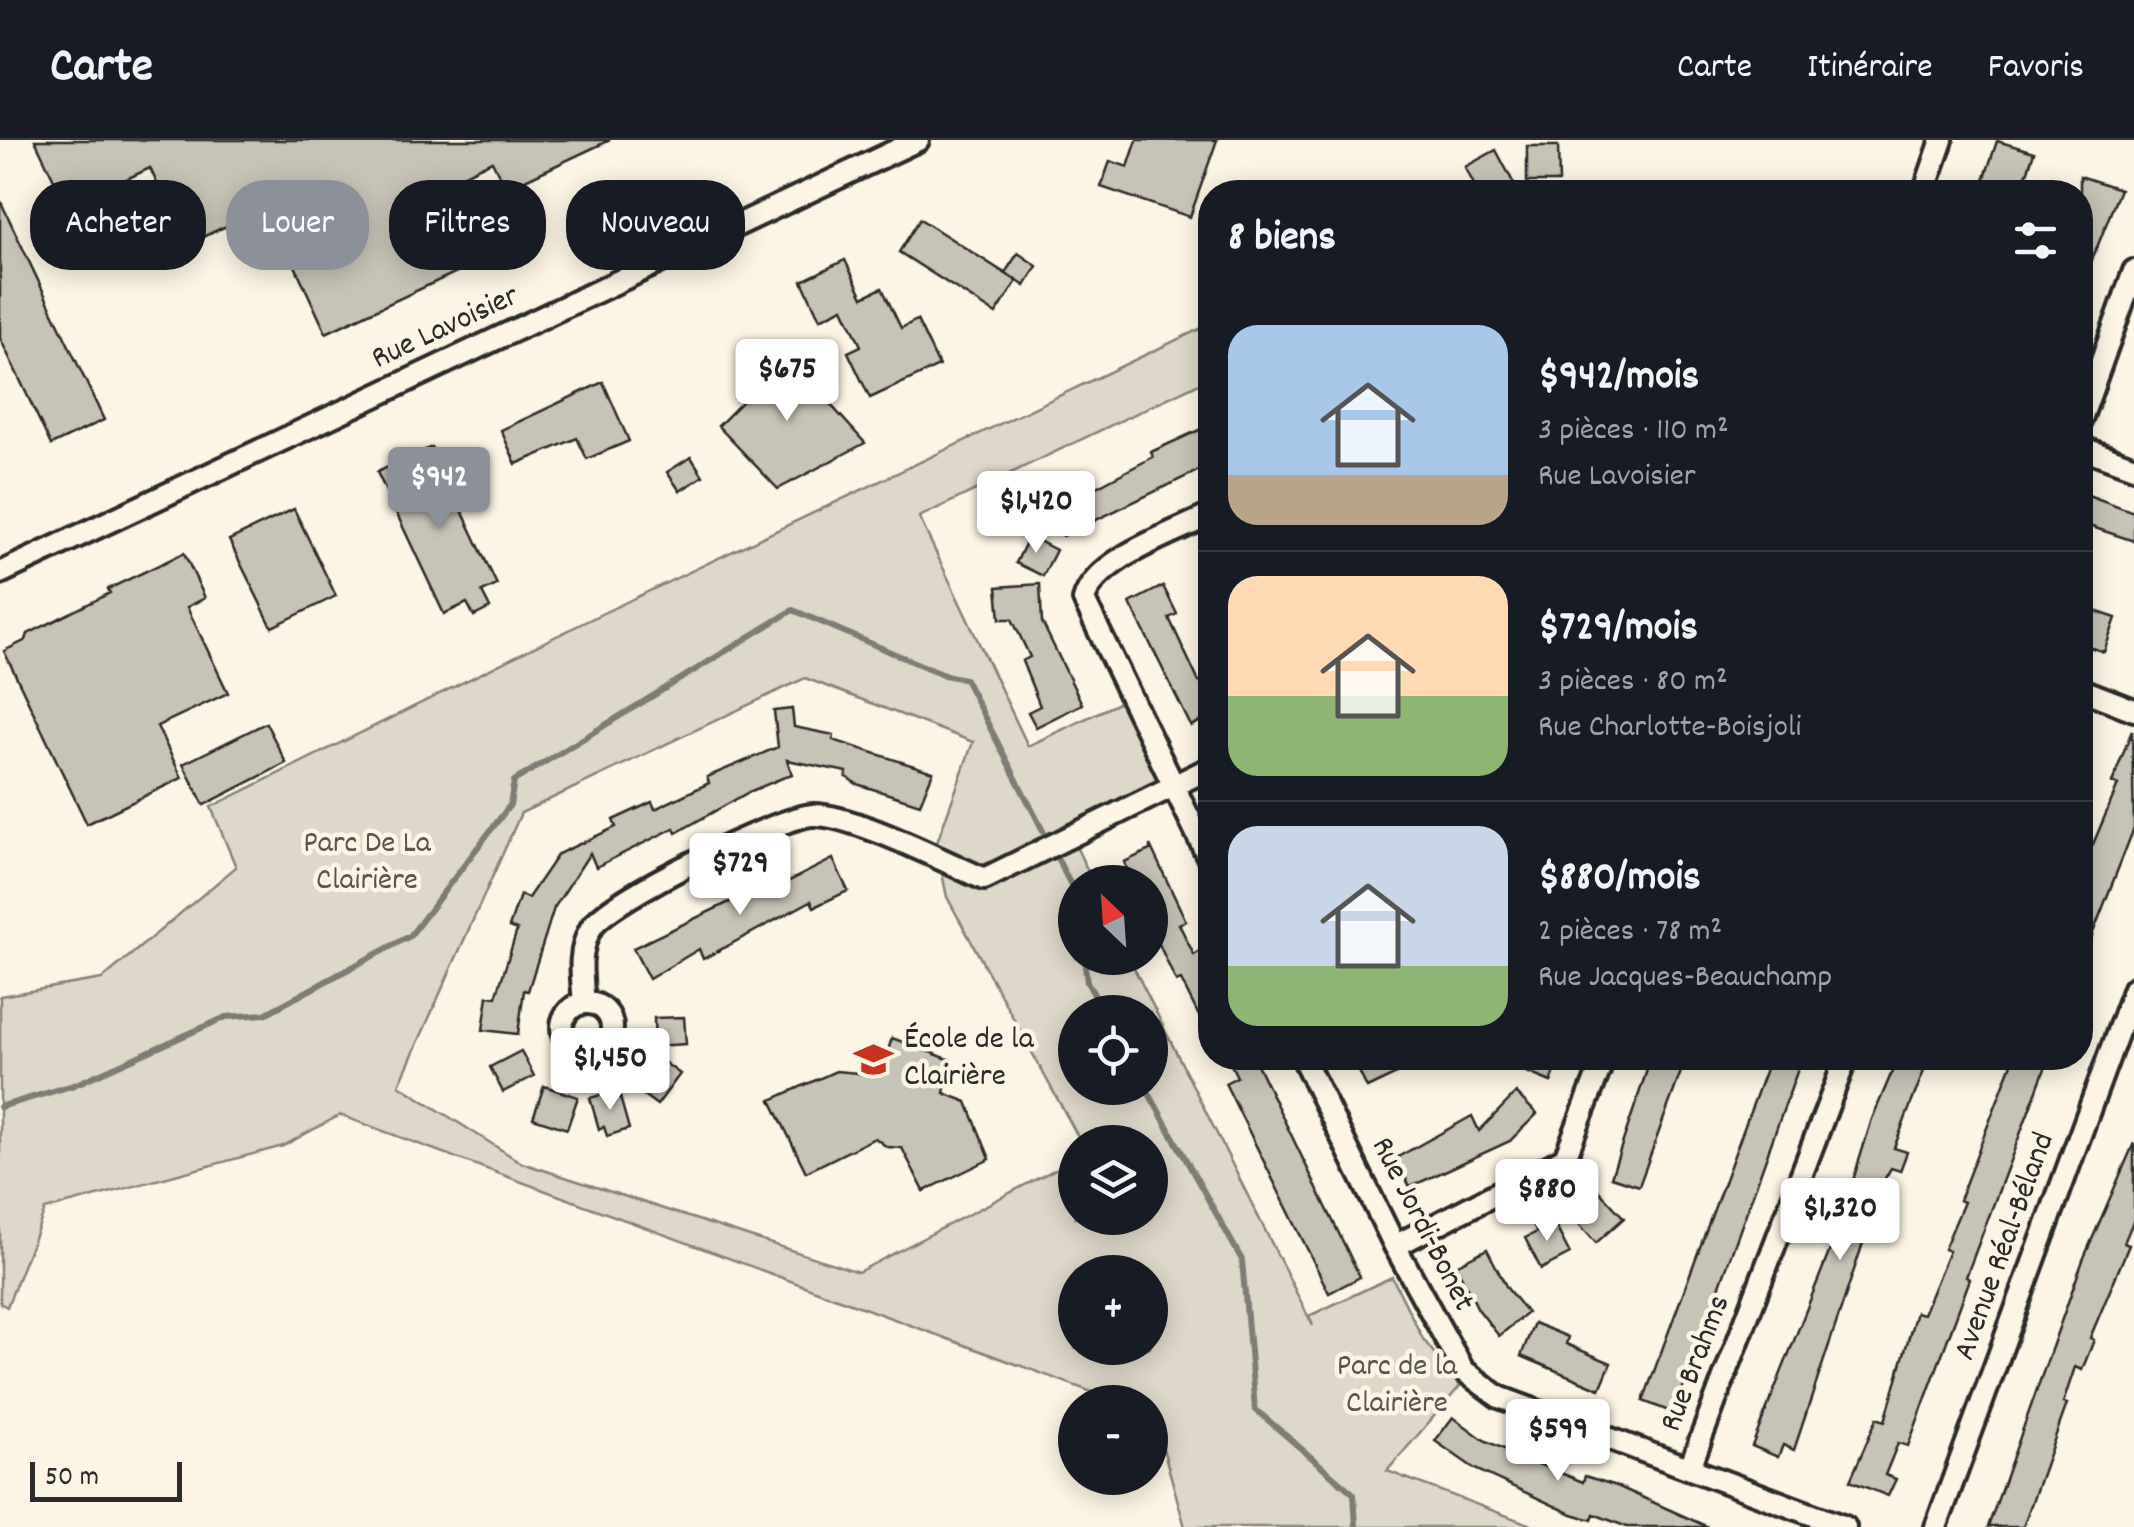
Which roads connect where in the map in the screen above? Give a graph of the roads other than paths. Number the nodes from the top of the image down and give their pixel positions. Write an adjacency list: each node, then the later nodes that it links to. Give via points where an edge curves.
1 (918, 140): 9 (street, Rue Lavoisier)
2 (1942, 140): 3 (street)
3 (1928, 180)
4 (2134, 271): 5 (street)
5 (2093, 386)
6 (2093, 452): 7 (street)
7 (2134, 467)
8 (1198, 521): 13 (street, via 1106,567 1089,581 1084,600)
9 (0, 574)
10 (2093, 694): 11 (street)
11 (2134, 710)
12 (1198, 774): 13 (street)
13 (1174, 786): 14 (street); 16 (street, via 984,879 853,824 815,815 777,823 620,900 592,926 580,958)
14 (1198, 836)
15 (2134, 988): 23 (street, Avenue Réal-Béland)
16 (584, 1002)
17 (1309, 1070): 20 (street, Rue Jordi-Bonet)
18 (1599, 1070): 20 (street, via 1565,1158)
19 (1841, 1070): 21 (street, Rue Brahms)
20 (1395, 1246): 21 (street, Rue Jordi-Bonet, via 1463,1370 1499,1397)
21 (1690, 1467): 22 (street, Rue Jordi-Bonet)
22 (1844, 1527)
23 (1936, 1527)

